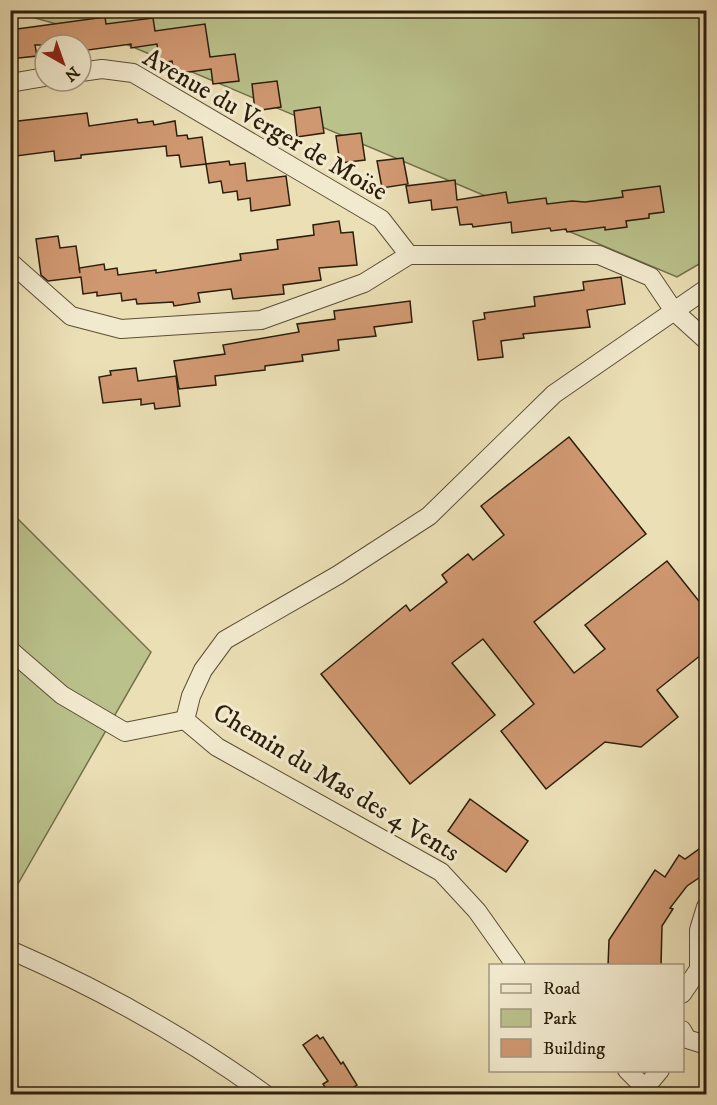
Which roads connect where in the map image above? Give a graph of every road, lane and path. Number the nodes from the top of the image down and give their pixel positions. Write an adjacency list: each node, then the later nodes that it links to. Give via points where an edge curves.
1 (93, 70): 4 (street, Avenue du Verger de Moïse, via 133,74 381,219)
2 (33, 79): 3 (street)
3 (10, 83)
4 (409, 255): 5 (street, via 364,283 261,320 121,329 71,316); 7 (street, via 598,255 651,277)
5 (10, 262)
6 (706, 289): 7 (street)
7 (675, 311): 8 (street); 10 (street, via 554,394 429,516 338,575 225,640 203,670)
8 (706, 340)
9 (10, 650): 10 (street, Chemin du Mas des 4 Vents, via 62,695 125,732)
10 (185, 720): 13 (street, Chemin du Mas des 4 Vents, via 217,747 441,872 477,911)
11 (706, 907): 14 (street, via 699,930 699,969)
12 (10, 950): 20 (street, via 79,980 197,1048)
13 (515, 964)
14 (684, 991)
15 (684, 1038): 16 (street)
16 (706, 1045)
17 (628, 1072): 19 (street)
18 (659, 1072): 19 (street)
19 (648, 1091)
20 (265, 1095)

